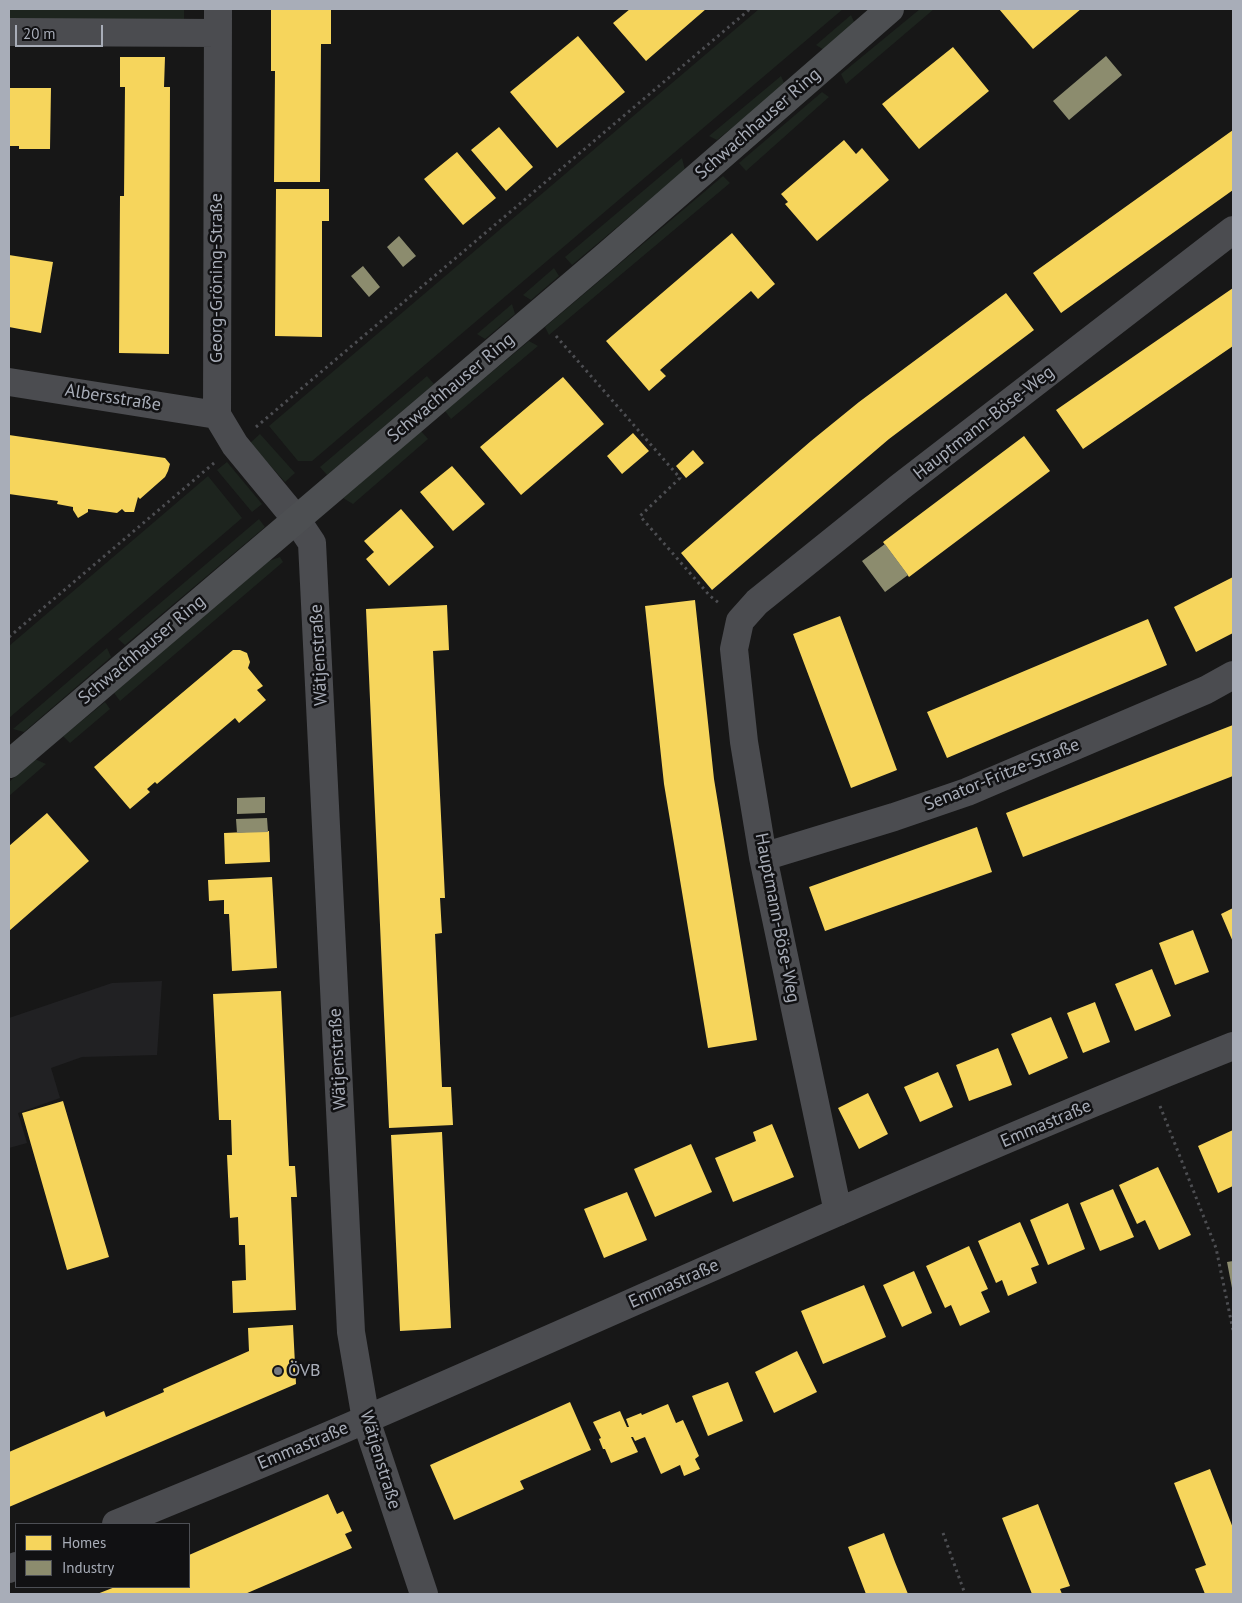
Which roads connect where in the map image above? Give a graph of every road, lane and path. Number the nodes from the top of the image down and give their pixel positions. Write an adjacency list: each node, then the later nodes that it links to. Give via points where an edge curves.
1 (750, 9): 9 (path)
2 (890, 9): 6 (main road, Schwachhauser Ring)
3 (218, 21): 4 (street); 8 (street, Georg-Gröning-Straße)
4 (9, 32)
5 (1233, 230): 11 (street, Hauptmann-Böse-Weg, via 900,487 757,602)
6 (537, 314): 10 (main road, Schwachhauser Ring); 11 (path, via 680,478 640,516 710,596)
7 (9, 382): 8 (street, Albersstraße)
8 (217, 415): 9 (street)
9 (235, 445): 10 (street); 12 (path)
10 (296, 519): 14 (main road, Schwachhauser Ring); 20 (street, Wätjenstraße, via 312,543 314,562 351,1332)
11 (740, 621): 15 (street, Hauptmann-Böse-Weg, via 734,648 744,742)
12 (9, 637)
13 (1233, 675): 15 (street, Senator-Fritze-Straße, via 1206,690 968,792)
14 (9, 764)
15 (763, 856): 18 (street, Hauptmann-Böse-Weg)
16 (1233, 1046): 17 (street, Emmastraße)
17 (1150, 1079): 18 (street, Emmastraße); 19 (path, via 1216,1248)
18 (838, 1212): 20 (street, Emmastraße)
19 (1233, 1330)
20 (366, 1420): 21 (street, Emmastraße); 23 (street, Wätjenstraße)
21 (118, 1523)
22 (942, 1533): 24 (path)
23 (424, 1594)
24 (965, 1594)

